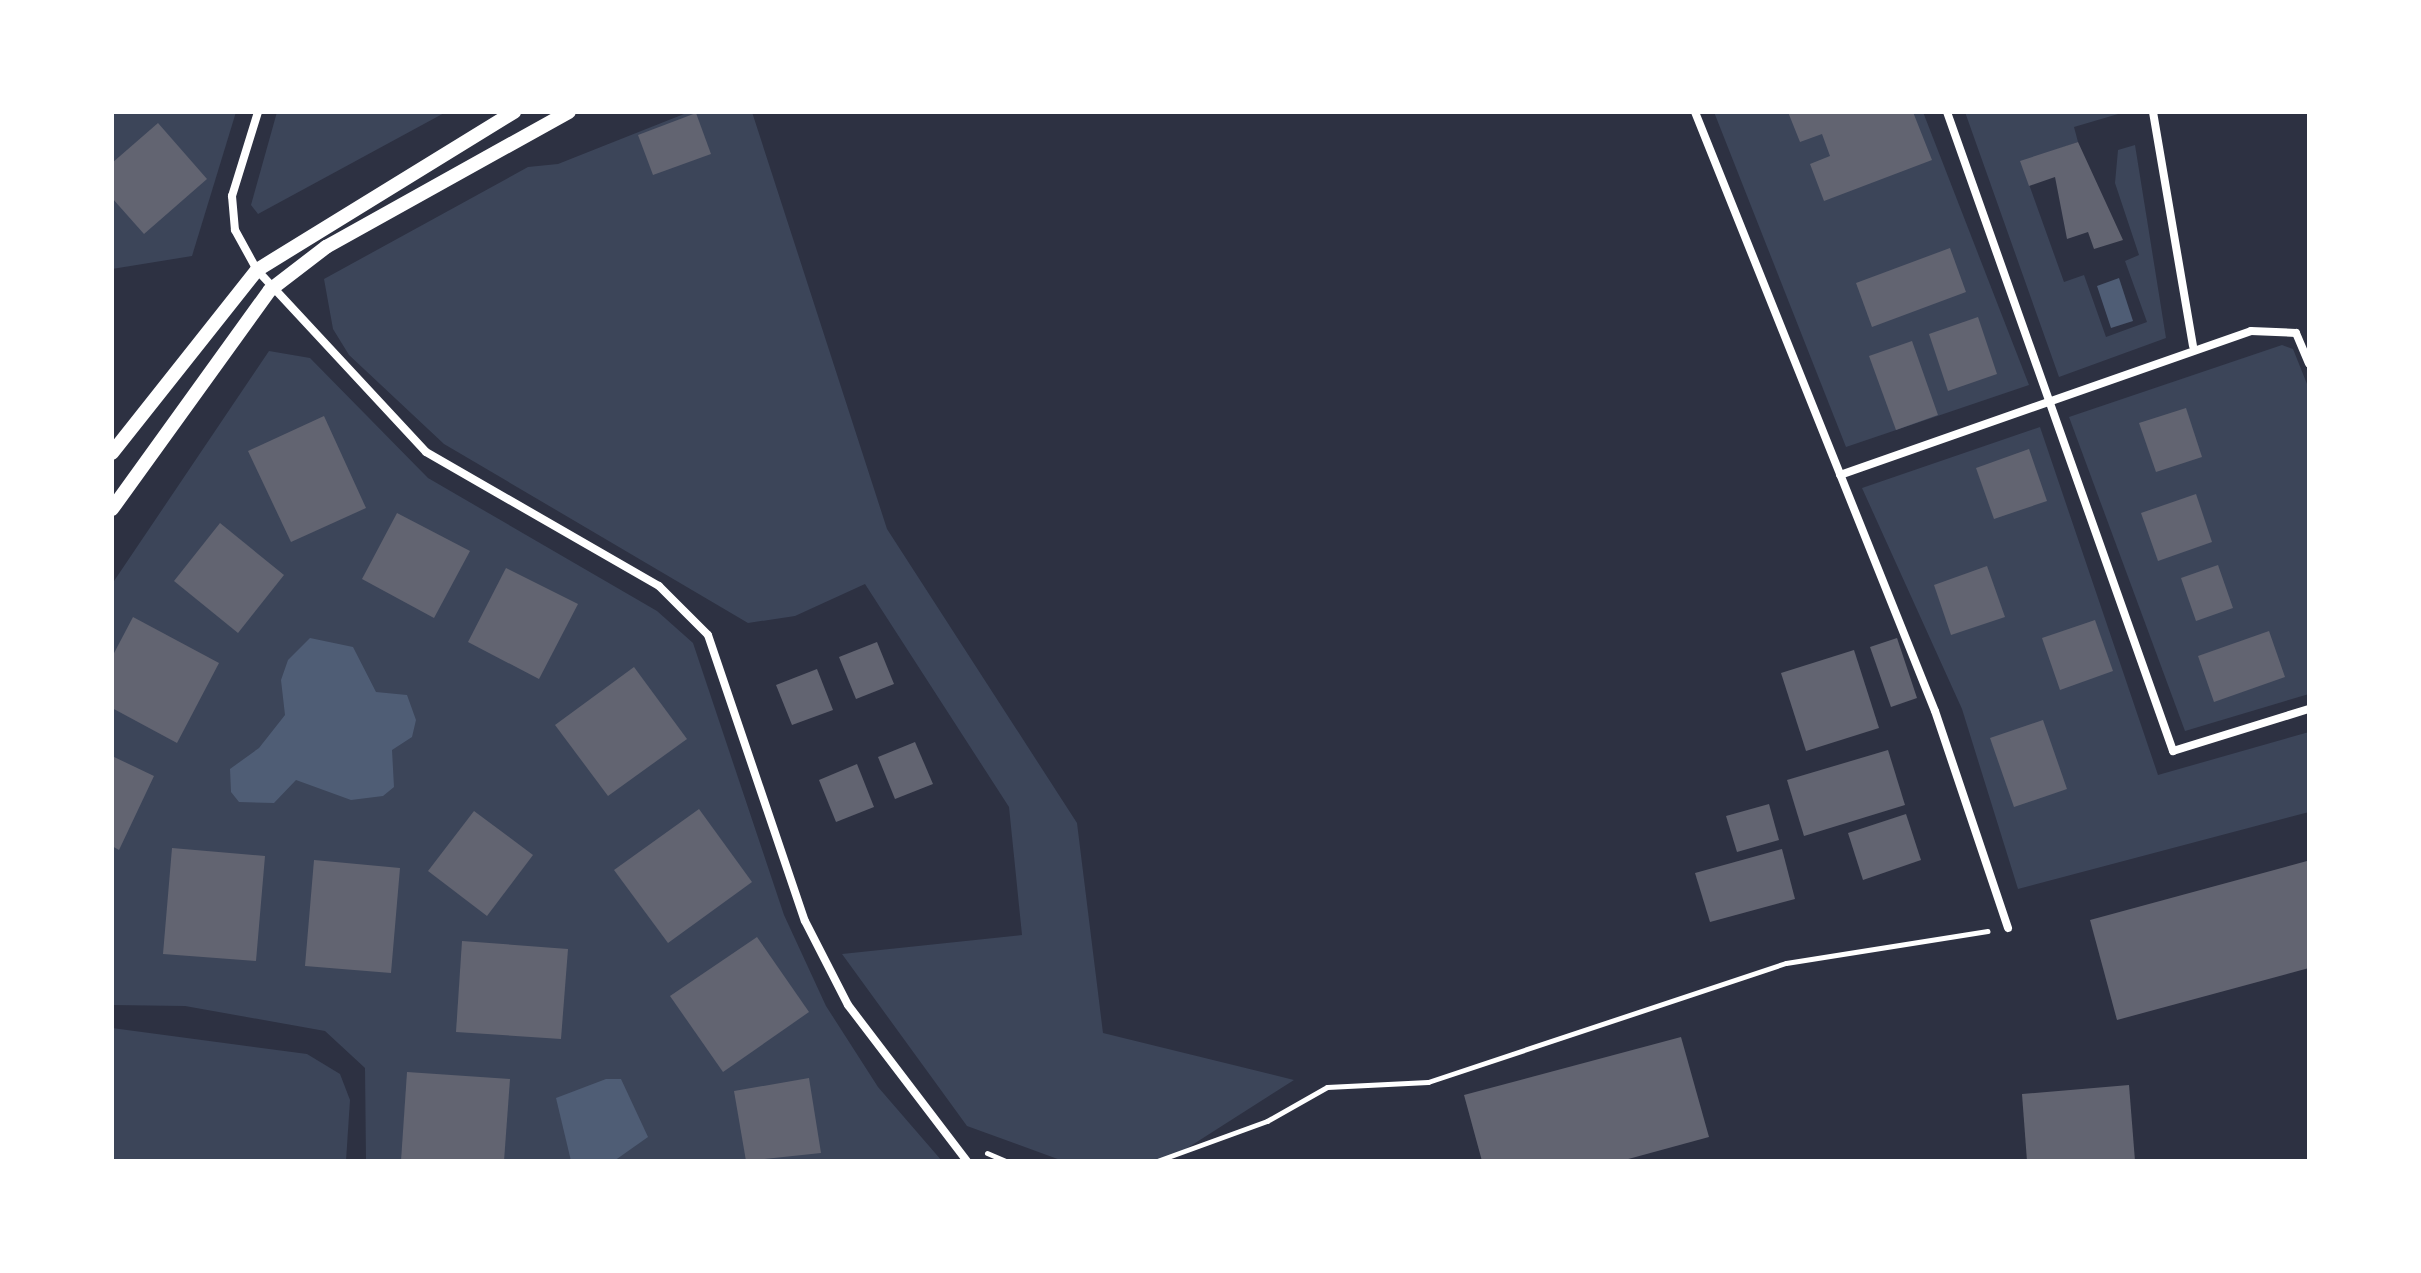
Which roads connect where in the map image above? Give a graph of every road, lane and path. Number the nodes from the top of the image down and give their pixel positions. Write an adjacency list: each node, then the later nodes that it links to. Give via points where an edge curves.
1 (258, 112): 7 (street, via 232,196 235,230)
2 (514, 112): 7 (street)
3 (569, 112): 8 (street, via 326,247)
4 (1695, 112): 13 (street)
5 (1947, 112): 11 (street)
6 (2153, 112): 9 (street)
7 (257, 270): 8 (street); 12 (street)
8 (270, 290): 14 (street); 17 (street, via 426,452 659,586 708,635 805,921 848,1005)
9 (2193, 346): 10 (street, via 2251,331 2296,333); 11 (street)
10 (2309, 363)
11 (2044, 400): 13 (street); 15 (street, via 2173,751)
12 (112, 453)
13 (1840, 475): 16 (street, via 1935,711)
14 (112, 509)
15 (2309, 709)
16 (2008, 928): 18 (path, via 1786,963 1428,1082 1327,1087 1267,1121)
17 (967, 1161)
18 (1157, 1161)

